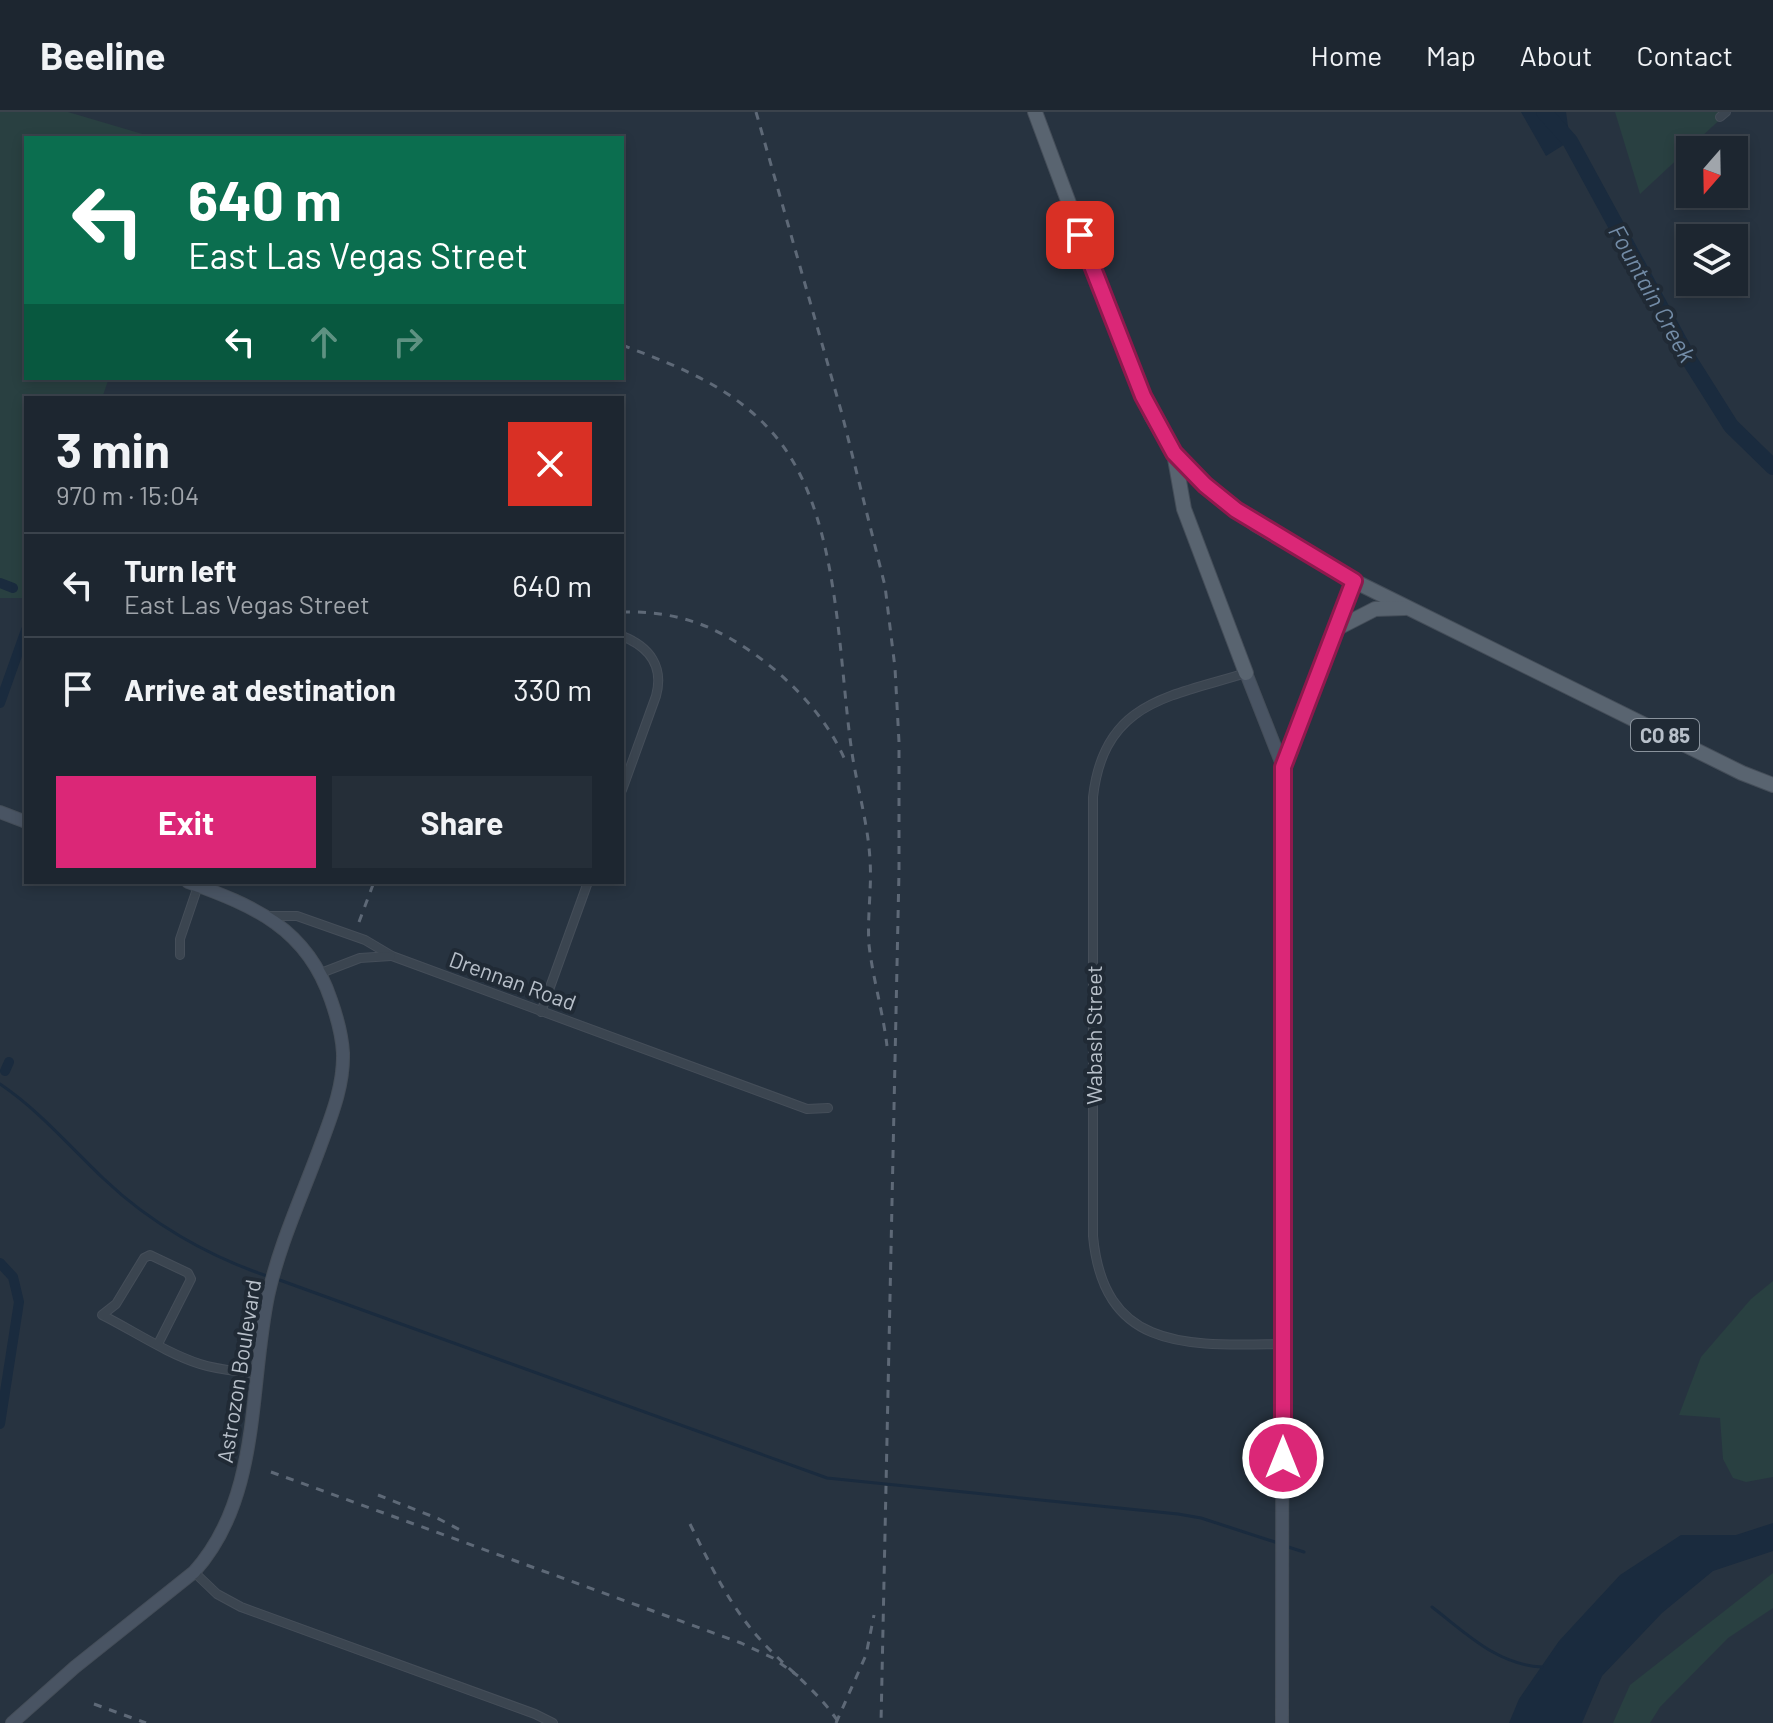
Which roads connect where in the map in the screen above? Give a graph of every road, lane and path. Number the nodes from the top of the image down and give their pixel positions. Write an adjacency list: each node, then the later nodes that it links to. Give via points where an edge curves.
1 (1035, 112): 2 (main road, CO 85, via 1118,335 1151,415)
2 (1174, 453): 3 (main road, CO 85, via 1236,510); 7 (main road, via 1184,509)
3 (1354, 581): 4 (main road, CO 85); 5 (street)
4 (1412, 608): 5 (main road, via 1375,609); 10 (main road, CO 85)
5 (1334, 630): 8 (street)
6 (624, 637): 9 (street, via 652,656 660,681)
7 (1246, 673): 8 (street); 22 (street, Wabash Street, via 1167,697 1133,715 1113,736 1098,767 1093,797 1093,1236 1104,1285 1144,1328 1193,1344)
8 (1283, 767): 22 (street)
9 (624, 784)
10 (1773, 785)
11 (0, 812): 12 (street)
12 (24, 821)
13 (193, 884): 15 (street, Drennan Road); 16 (street)
14 (587, 884): 19 (street)
15 (267, 916): 17 (street, Drennan Road, via 297,916 365,940); 18 (street, Astrozon Boulevard, via 298,942)
16 (180, 955)
17 (392, 956): 18 (street, via 360,958); 19 (street, Drennan Road)
18 (321, 973): 23 (street, Astrozon Boulevard, via 338,1022 340,1083 277,1261)
19 (541, 1012): 20 (street, Drennan Road, via 807,1109)
20 (828, 1108)
21 (158, 1344): 21 (street, via 102,1315 116,1304 150,1255 191,1279); 23 (street, via 201,1365)
22 (1283, 1344): 27 (street)
23 (257, 1374): 24 (street, Astrozon Boulevard, via 235,1504 216,1545)
24 (194, 1572): 25 (street, Astrozon Boulevard); 26 (street, via 241,1607)
25 (12, 1723)
26 (553, 1723)
27 (1282, 1723)

